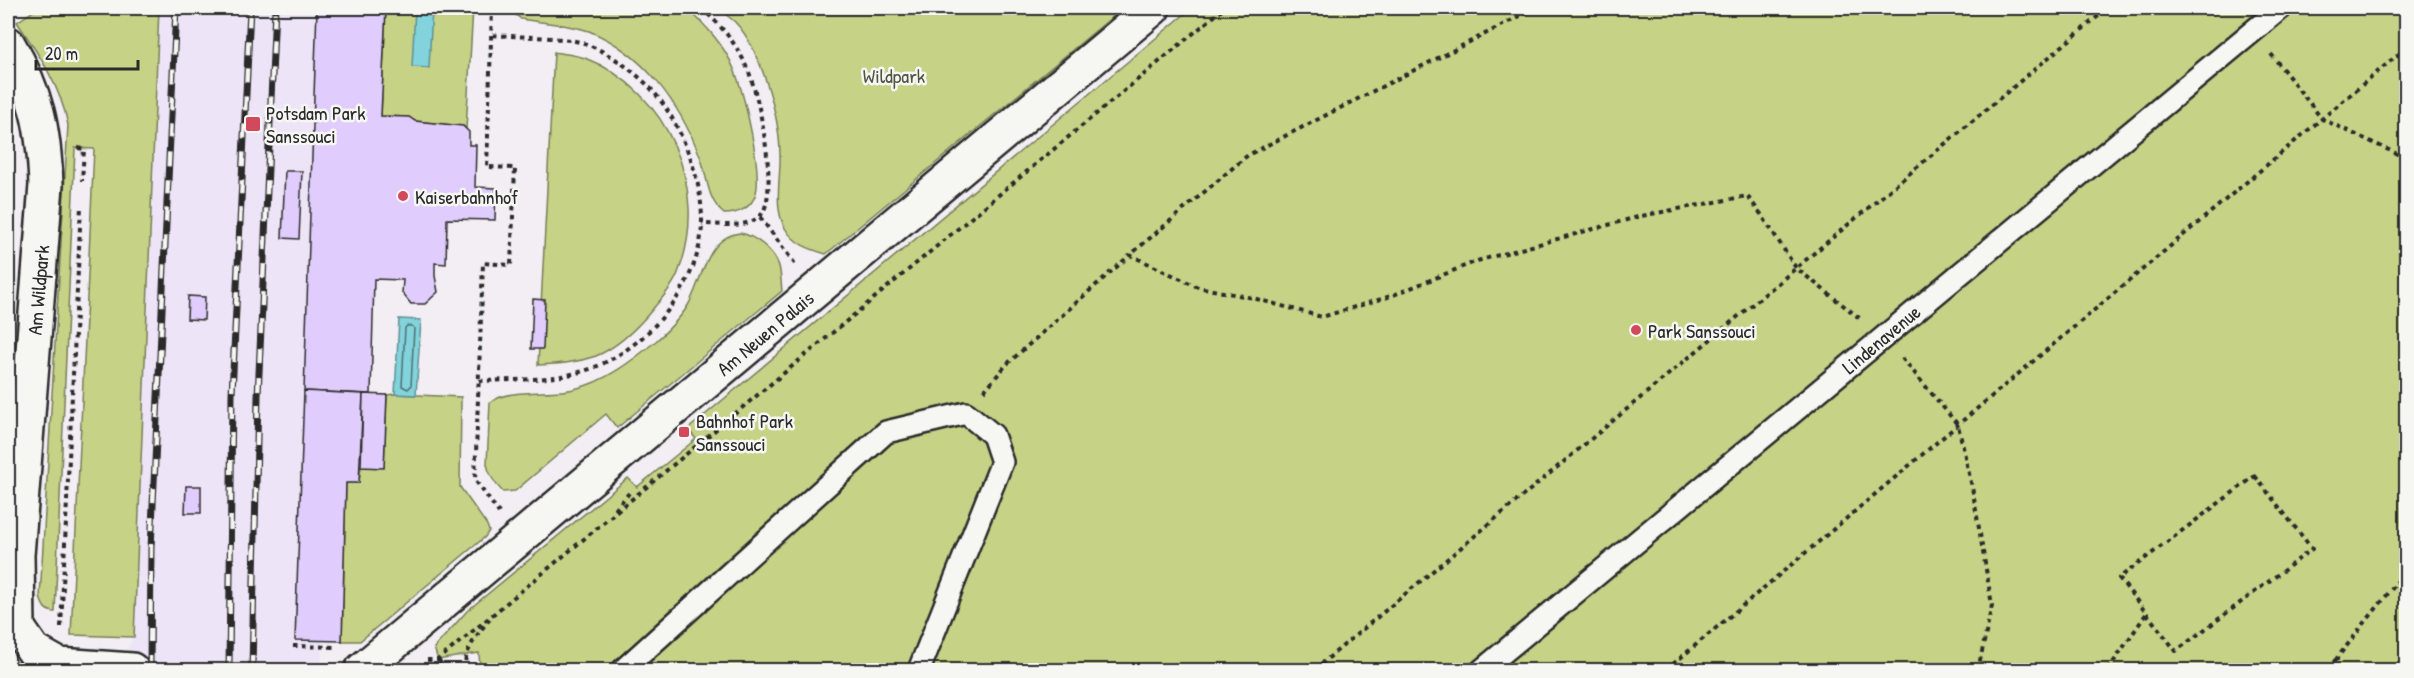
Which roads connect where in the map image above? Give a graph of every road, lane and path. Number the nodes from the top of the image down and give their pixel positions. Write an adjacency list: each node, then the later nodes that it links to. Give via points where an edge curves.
1 (492, 8): 9 (path)
2 (701, 8): 14 (path, via 734,43 756,91 769,181 768,203)
3 (1153, 8): 31 (street, Am Neuen Palais)
4 (1224, 8): 25 (path)
5 (1536, 8): 16 (path, via 1248,155)
6 (2108, 8): 18 (path)
7 (2281, 8): 8 (lane, Lindenavenue)
8 (2253, 31): 12 (path); 19 (lane, Lindenavenue)
9 (491, 35): 15 (path, via 585,44 633,72 671,116 684,144 694,170); 20 (path, via 487,167 515,168 511,265 483,263)
10 (8, 44): 30 (street, Am Wildpark, via 36,105 45,155 16,555 18,628)
11 (2406, 48): 12 (path)
12 (2322, 119): 13 (path); 22 (path)
13 (2406, 158)
14 (760, 217): 15 (path, via 746,223); 17 (path)
15 (702, 224): 20 (path, via 696,257 678,296 666,314 627,349 587,370 562,376)
16 (1130, 255): 18 (path, via 1198,287 1322,317 1391,296 1477,261 1641,216 1747,196); 21 (path, via 1007,364)
17 (795, 264)
18 (1796, 268): 19 (path); 37 (path)
19 (1884, 337): 22 (path); 38 (lane, Lindenavenue)
20 (479, 381): 23 (path, via 475,480)
21 (966, 413): 35 (lane, via 886,432); 36 (lane, via 993,435 1002,462)
22 (1958, 425): 39 (path); 40 (path, via 1992,605)
23 (497, 511)
24 (2406, 571): 28 (path)
25 (498, 610): 29 (path); 34 (path, via 472,643)
26 (2146, 614): 26 (path, via 2119,578 2256,476 2312,549 2176,651); 41 (path)
27 (293, 646): 31 (path)
28 (2337, 658): 42 (path); 43 (path)
29 (438, 660): 31 (path); 33 (path)
30 (33, 661): 32 (street, Am Wildpark)
31 (370, 663)
32 (132, 670)
33 (446, 670)
34 (464, 670)
35 (623, 670)
36 (919, 670)
37 (1314, 670)
38 (1482, 670)
39 (1666, 670)
40 (1978, 670)
41 (2108, 670)
42 (2328, 670)
43 (2337, 670)

